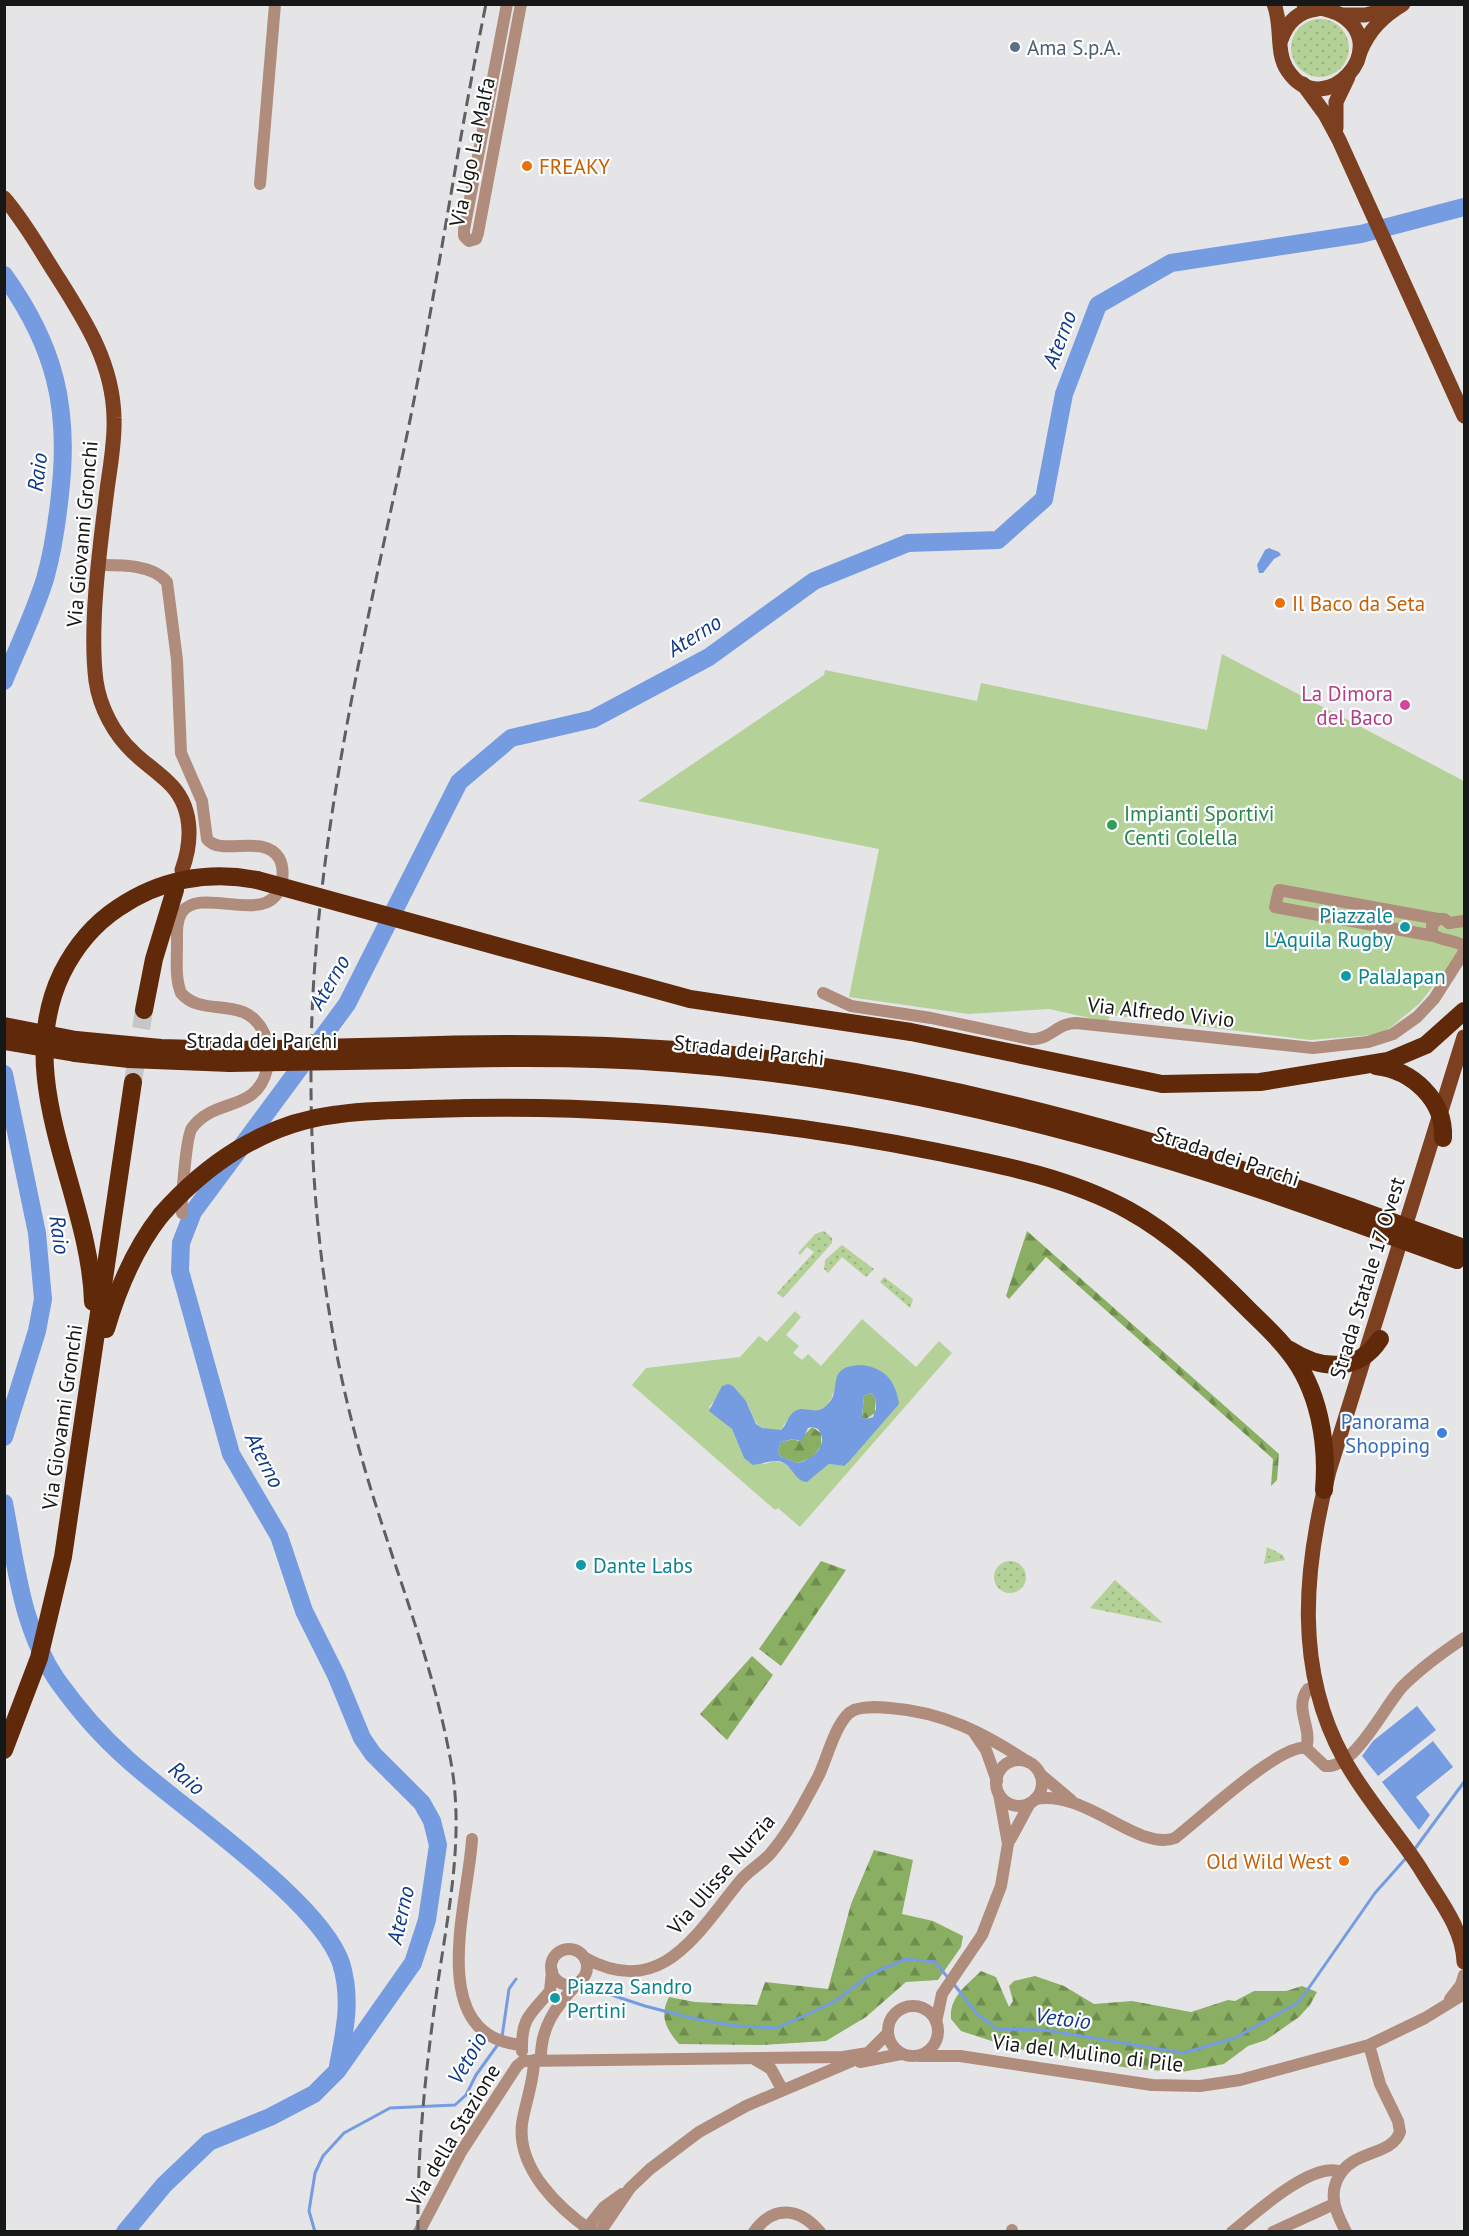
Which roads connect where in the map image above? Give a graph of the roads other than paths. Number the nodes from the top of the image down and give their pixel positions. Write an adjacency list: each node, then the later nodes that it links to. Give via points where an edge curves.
1 (275, 4): 14 (street)
2 (507, 4): 3 (street, Via Ugo La Malfa, via 464,230 469,241 478,235)
3 (521, 4)
4 (1274, 4): 9 (main road)
5 (1304, 4): 7 (main road)
6 (1402, 4): 8 (main road, via 1371,14); 10 (main road, via 1374,27)
7 (1320, 9): 8 (main road); 9 (main road, via 1297,15)
8 (1341, 15): 10 (main road, via 1356,32)
9 (1281, 40): 12 (main road, via 1286,68)
10 (1359, 55): 11 (main road)
11 (1350, 74): 12 (main road, via 1325,88); 13 (main road, via 1336,102)
12 (1303, 84): 13 (main road)
13 (1339, 140): 16 (main road)
14 (260, 184)
15 (4, 198): 17 (main road, Via Giovanni Gronchi, via 84,320 106,365 113,396 114,432)
16 (1464, 416)
17 (99, 565): 18 (main road, Via Giovanni Gronchi, via 95,660 99,693 120,737 171,785 184,804 190,834); 37 (street, via 143,569 167,582 177,660 181,753 202,801 207,839 217,846 267,849 279,858 282,871 279,889 263,903 194,904 182,912 178,923 181,993 195,1003 235,1008 248,1014 264,1033 268,1057 263,1079 253,1095 212,1112 190,1131)
18 (182, 870)
19 (175, 890): 26 (highway, via 154,959)
20 (1444, 921): 21 (street); 22 (street, via 1451,932); 22 (street, via 1432,925); 22 (street, via 1279,890 1275,906)
21 (1464, 921)
22 (1440, 937): 23 (street)
23 (1464, 946)
24 (1464, 952): 25 (street, Via Alfredo Vivio, via 1434,999 1402,1028 1379,1039 1328,1048 1076,1023 1062,1026 1046,1038 1030,1039 851,1006)
25 (823, 993)
26 (144, 1010)
27 (1464, 1011): 32 (highway, via 1418,1050)
28 (4, 1026): 31 (highway, Strada dei Parchi, bridge)
29 (1464, 1036): 35 (main road, Strada Statale 17 Ovest)
30 (4, 1041): 31 (highway, Strada dei Parchi, bridge)
31 (75, 1046): 38 (highway, Strada dei Parchi, bridge, via 139,1060 609,1046 805,1064 990,1099 1194,1154)
32 (1368, 1066): 35 (highway, via 1392,1069 1415,1082); 42 (highway, bridge, via 1260,1082 1150,1082 911,1032 696,1000 257,880 223,876 187,879 130,900 84,939 53,994 45,1029 43,1062 47,1092 91,1273)
33 (1464, 1069): 36 (main road, Strada Statale 17 Ovest)
34 (133, 1082): 42 (highway, Via Giovanni Gronchi)
35 (1440, 1114): 36 (highway); 41 (main road, Strada Statale 17 Ovest)
36 (1443, 1138): 39 (main road, Strada Statale 17 Ovest)
37 (182, 1214)
38 (1462, 1256)
39 (1380, 1339): 41 (highway); 45 (main road, Strada Statale 17 Ovest, via 1323,1527 1314,1593)
40 (1282, 1343): 41 (highway, via 1324,1366 1344,1364); 42 (highway, bridge, via 1205,1267 1153,1225 1091,1193 1030,1173 861,1137 744,1121 547,1107 429,1108 332,1114 279,1129 213,1165 161,1215 141,1245 118,1294); 43 (highway, via 1299,1365 1315,1402 1324,1453)
41 (1365, 1355): 43 (main road, Strada Statale 17 Ovest)
42 (88, 1394): 48 (highway, Via Giovanni Gronchi, via 68,1534 46,1633)
43 (1324, 1490): 45 (main road, Strada Statale 17 Ovest, via 1308,1579 1307,1625)
44 (1464, 1638): 49 (street, via 1401,1689)
45 (1315, 1681): 47 (street, via 1303,1698); 49 (main road, Strada Statale 17 Ovest)
46 (968, 1726): 50 (street, Via Ulisse Nurzia); 52 (street, via 986,1750); 59 (street, Via Ulisse Nurzia, via 912,1710 866,1708 847,1714 788,1830 686,1945 661,1964 634,1972 610,1971)
47 (1306, 1748): 49 (street, via 1325,1766 1337,1765); 53 (street, via 1295,1747 1281,1754 1167,1842 1158,1842)
48 (4, 1750)
49 (1344, 1759): 57 (main road, Strada Statale 17 Ovest)
50 (1028, 1762): 51 (street); 52 (street, via 1007,1764 998,1774)
51 (1040, 1774): 53 (street); 54 (street, via 1042,1787)
52 (998, 1787): 54 (street, via 1009,1804 1023,1806); 56 (street)
53 (1071, 1801): 54 (street, via 1052,1798)
54 (1033, 1802): 56 (street, via 1014,1828)
55 (472, 1839): 71 (street, via 459,1928 459,1964 471,2017 479,2028 501,2040)
56 (1008, 1844): 67 (street, via 1004,1876 982,1935 944,1990)
57 (1450, 1916): 58 (main road, Strada Statale 17 Ovest); 60 (main road, Strada Statale 17 Ovest)
58 (1464, 1932)
59 (585, 1958): 61 (street, via 574,1950 562,1951 554,1959); 63 (street, via 586,1972)
60 (1464, 1961): 62 (main road, Strada Statale 17 Ovest)
61 (552, 1971): 63 (street, via 562,1983); 65 (street, via 551,1989)
62 (1464, 1975): 66 (street, Via del Mulino di Pile)
63 (579, 1982): 68 (street)
64 (1464, 1994): 66 (street, Via del Mulino di Pile)
65 (540, 2001): 68 (street, via 553,2001); 71 (street, via 526,2020)
66 (1447, 2002): 72 (street, Via del Mulino di Pile, via 1425,2018)
67 (928, 2006): 69 (street); 69 (street); 70 (street, via 911,2005 896,2012 887,2026)
68 (553, 2012): 78 (street)
69 (937, 2025): 75 (street, via 936,2042); 76 (street, Via del Mulino di Pile, via 945,2046)
70 (887, 2034): 73 (street); 74 (street)
71 (522, 2045): 78 (street)
72 (1369, 2045): 76 (street, Via del Mulino di Pile, via 1240,2080 1191,2086 1128,2082); 81 (street, via 1400,2132 1392,2143 1352,2161)
73 (868, 2053): 77 (street); 79 (street)
74 (902, 2054): 75 (street); 79 (street)
75 (920, 2056): 76 (street, Via del Mulino di Pile)
76 (960, 2056)
77 (750, 2058): 78 (street); 80 (street, via 771,2069)
78 (533, 2061): 84 (street, via 522,2124 524,2148 548,2193); 85 (street, Via della Stazione, via 517,2066 461,2152)
79 (844, 2066): 80 (street)
80 (782, 2089): 82 (street, via 699,2132)
81 (1341, 2172): 83 (street, via 1333,2190); 89 (street, via 1328,2169 1306,2179)
82 (630, 2188): 84 (street, via 608,2204); 86 (street)
83 (1334, 2204): 90 (street); 91 (street)
84 (588, 2230)
85 (419, 2232)
86 (600, 2232)
87 (754, 2232): 88 (street, via 771,2214 782,2211 792,2212)
88 (820, 2232)
89 (1232, 2232)
90 (1273, 2232)
91 (1346, 2232)

